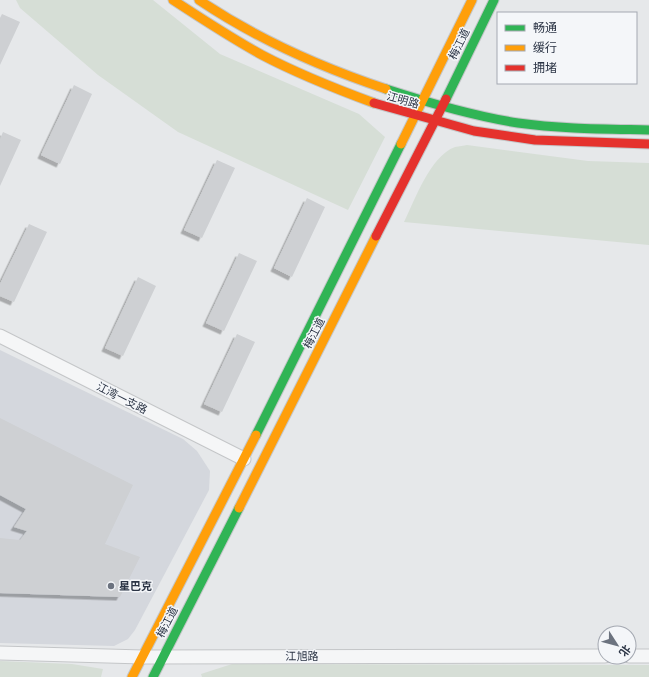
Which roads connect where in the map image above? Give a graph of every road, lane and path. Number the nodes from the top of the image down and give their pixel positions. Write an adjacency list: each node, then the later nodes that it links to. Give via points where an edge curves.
1 (174, 0): 7 (street, 江明路, via 209,24 269,58 381,106)
2 (199, 0): 5 (street, 江明路, via 249,32 310,61)
3 (472, 0): 5 (street, 梅江道)
4 (494, 0): 6 (street, 梅江道)
5 (422, 102): 6 (street, 江明路); 7 (street, 梅江道)
6 (441, 107): 8 (street, 梅江道); 9 (street, 江明路, via 511,122)
7 (415, 116): 8 (street, 江明路); 12 (street, 梅江道)
8 (435, 121): 10 (street, 江明路, via 474,131 535,140); 18 (street, 梅江道)
9 (649, 130)
10 (649, 144)
11 (0, 336): 12 (street, 江湾一支路)
12 (244, 459): 17 (street, 梅江道)
13 (0, 653): 17 (street, 江旭路)
14 (597, 656): 18 (street, 江旭路)
15 (637, 656): 16 (street)
16 (649, 656)
17 (143, 657): 18 (street, 江旭路); 19 (street, 梅江道)
18 (163, 657): 20 (street, 梅江道)
19 (132, 677)
20 (153, 677)

